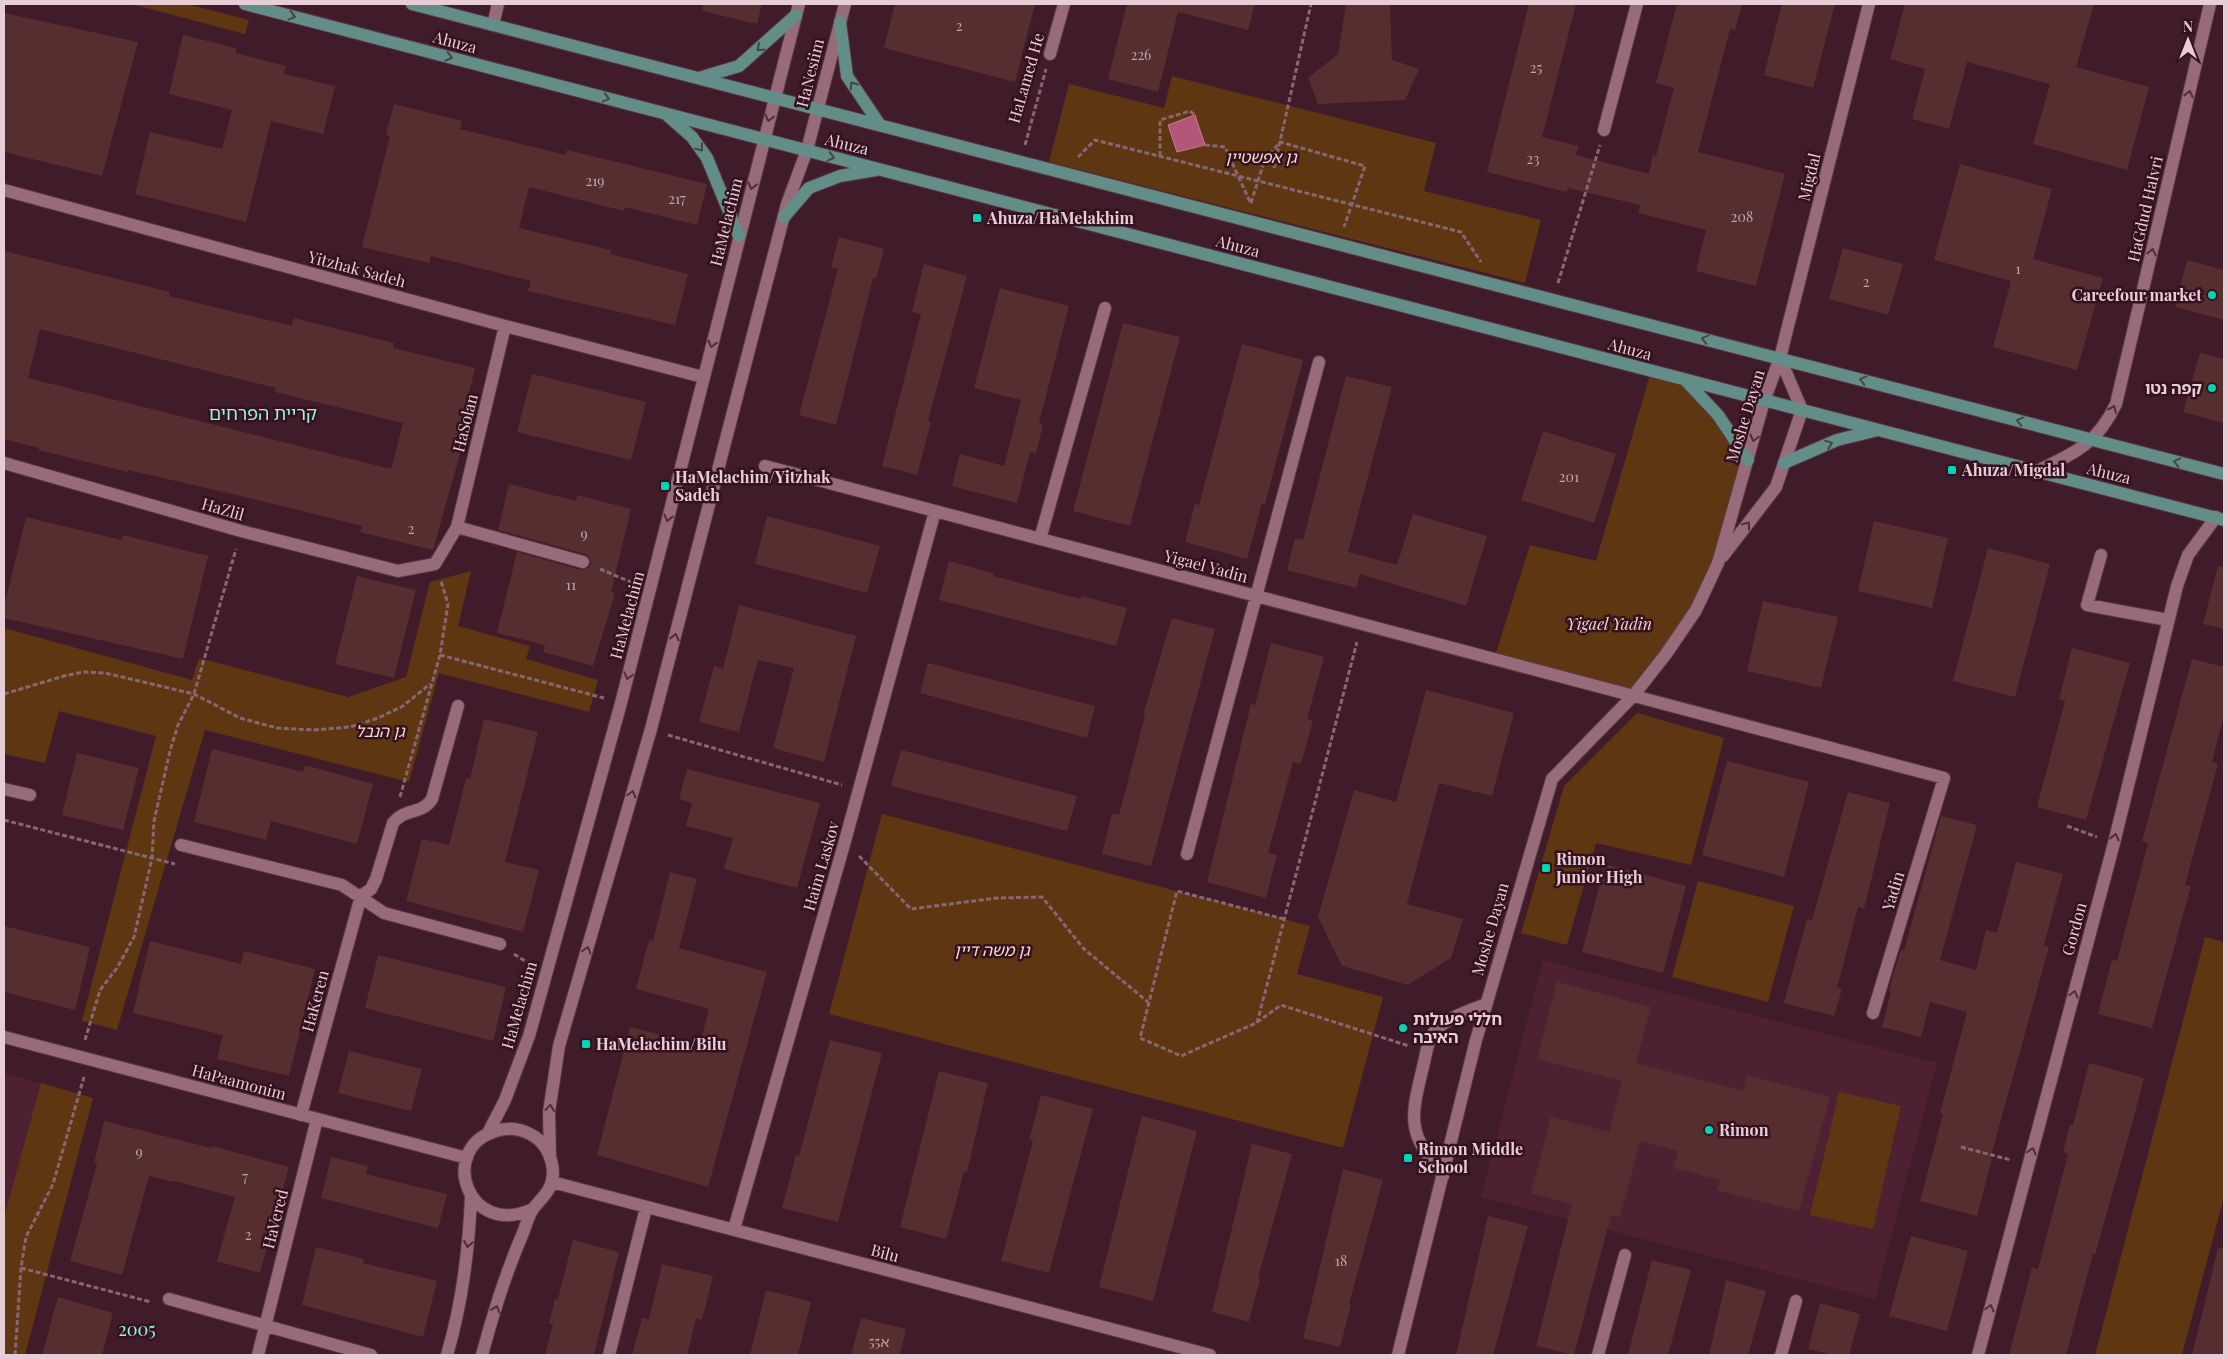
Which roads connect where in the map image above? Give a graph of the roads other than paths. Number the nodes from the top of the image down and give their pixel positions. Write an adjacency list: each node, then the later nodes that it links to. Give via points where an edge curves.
1 (245, 4): 16 (main road, Ahuza, one-way to 16)
2 (412, 4): 11 (main road, Ahuza)
3 (498, 4): 11 (street)
4 (845, 4): 10 (street, HaNesiim)
5 (1064, 4): 12 (street, HaLamed He)
6 (1637, 4): 18 (street)
7 (1869, 4): 27 (street, Migdal)
8 (2210, 4): 34 (street, HaGdud HaIvri, one-way to 8, via 2107,423 2116,404)
9 (797, 10): 13 (main road, one-way to 13, via 739,66); 14 (street, HaNesiim)
10 (840, 22): 15 (street, HaNesiim); 17 (main road, one-way to 10, via 847,76)
11 (492, 25): 13 (main road, Ahuza)
12 (1050, 54)
13 (699, 78): 14 (main road, Ahuza)
14 (775, 98): 15 (main road, Ahuza); 19 (street, HaMelachim, one-way to 19)
15 (818, 109): 17 (main road, Ahuza); 20 (street, HaNesiim)
16 (665, 113): 19 (main road, Ahuza); 24 (main road, one-way to 24, via 692,137 708,158)
17 (880, 125): 27 (main road, Ahuza, one-way to 17)
18 (1604, 130)
19 (764, 139): 20 (main road, Ahuza); 24 (street, HaMelachim, one-way to 24)
20 (807, 150): 21 (main road, Ahuza, one-way to 21); 23 (street)
21 (879, 169): 23 (main road, via 840,176 809,188); 30 (main road, Ahuza)
22 (4, 190): 26 (street, Yitzhak Sadeh)
23 (784, 217): 66 (street, one-way to 23, via 549,1112 560,1046 651,730)
24 (739, 236): 29 (street, HaMelachim, one-way to 29)
25 (1105, 308): 44 (street)
26 (505, 326): 29 (street, Yitzhak Sadeh); 43 (street, HaSolan)
27 (1780, 358): 31 (street, Moshe Dayan); 32 (street, Moshe Dayan); 34 (main road, Ahuza, one-way to 27)
28 (1319, 362): 49 (street)
29 (703, 377): 65 (street, HaMelachim, one-way to 65, via 651,590 529,1036 505,1100)
30 (1686, 381): 31 (main road, Ahuza); 35 (main road, via 1718,415)
31 (1764, 401): 32 (main road, Ahuza); 35 (street, Moshe Dayan, one-way to 35)
32 (1802, 410): 33 (main road, Ahuza); 37 (street, Moshe Dayan)
33 (1879, 430): 37 (main road, one-way to 33, via 1837,440); 39 (main road, Ahuza)
34 (2093, 440): 39 (street, HaGdud HaIvri); 40 (main road, Ahuza, one-way to 34)
35 (1748, 460): 47 (street, Moshe Dayan)
36 (4, 463): 48 (street, HaZlil, via 241,531 398,571)
37 (1784, 463): 47 (street, Moshe Dayan, one-way to 37, via 1776,487)
38 (765, 466): 41 (street, Yigael Yadin)
39 (2037, 471): 42 (main road, Ahuza)
40 (2224, 474)
41 (935, 511): 44 (street, Yigael Yadin); 73 (street, Haim Laskov)
42 (2220, 519): 50 (street, Gordon, via 2188,555)
43 (457, 527): 46 (street); 48 (street, HaSolan)
44 (1040, 539): 49 (street, Yigael Yadin)
45 (2101, 555): 50 (street, via 2087,605)
46 (583, 562)
47 (1718, 563): 51 (street, Moshe Dayan, via 1696,610)
48 (435, 564)
49 (1255, 596): 51 (street, Yigael Yadin); 57 (street)
50 (2168, 620): 87 (street, Gordon, one-way to 50, via 2114,843)
51 (1634, 696): 53 (street, Yigael Yadin); 60 (street, Moshe Dayan, via 1552,778)
52 (458, 706): 58 (street, HaKeren, via 432,799 422,810 405,812 393,823 376,879 371,889)
53 (1944, 778): 61 (street, Yadin)
54 (4, 789): 55 (street)
55 (30, 795)
56 (181, 845): 58 (street, via 342,885)
57 (1188, 854)
58 (361, 896): 59 (street, via 372,906 398,918); 63 (street, HaKeren)
59 (500, 944)
60 (1486, 1004): 68 (street, Moshe Dayan); 68 (street, via 1452,1018 1434,1032 1412,1109 1415,1132 1425,1154)
61 (1873, 1013)
62 (4, 1037): 63 (street, HaPaamonim)
63 (301, 1115): 64 (street, HaPaamonim)
64 (317, 1120): 67 (street, HaPaamonim); 77 (street, HaVered)
65 (488, 1133): 66 (street, via 502,1128 531,1134 543,1144); 67 (street, via 475,1144)
66 (550, 1156): 69 (street)
67 (467, 1158): 70 (street, via 465,1177)
68 (1443, 1176): 84 (street, Moshe Dayan)
69 (552, 1182): 71 (street, Bilu); 72 (street, via 543,1200)
70 (471, 1195): 72 (street, via 490,1212 505,1216 520,1215); 80 (street, one-way to 80, via 470,1230 459,1305)
71 (646, 1208): 73 (street, Bilu); 82 (street)
72 (533, 1209): 81 (street, one-way to 72, via 517,1246)
73 (734, 1229): 83 (street, Bilu)
74 (1625, 1255): 85 (street)
75 (169, 1299): 77 (street)
76 (1796, 1301): 86 (street)
77 (265, 1326): 78 (street, HaVered); 79 (street)
78 (258, 1355)
79 (371, 1355)
80 (447, 1355)
81 (482, 1355)
82 (609, 1355)
83 (1210, 1355)
84 (1398, 1355)
85 (1598, 1355)
86 (1781, 1355)
87 (1978, 1355)

